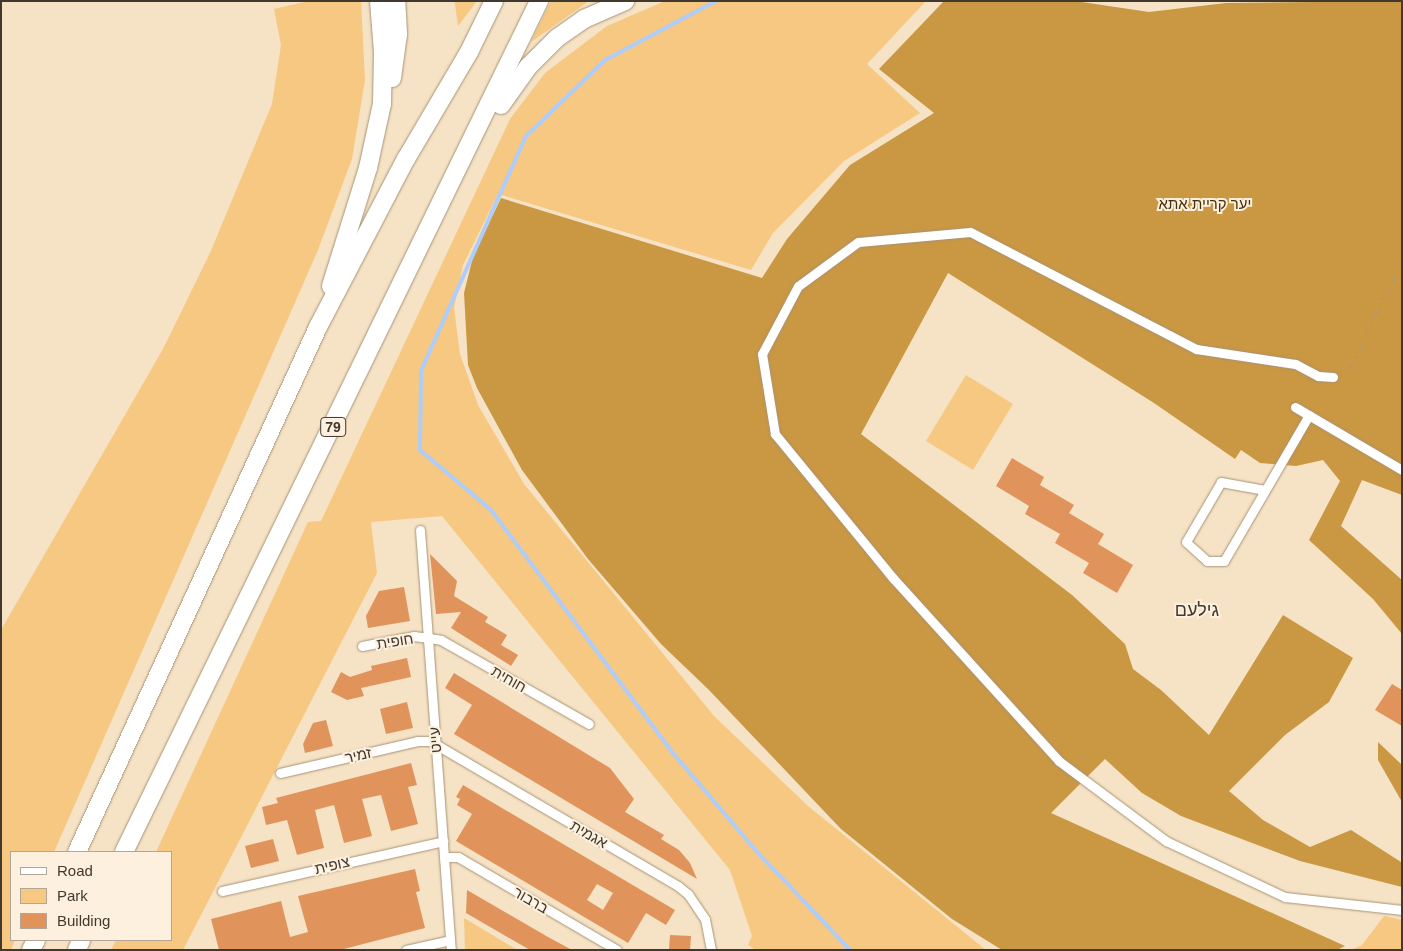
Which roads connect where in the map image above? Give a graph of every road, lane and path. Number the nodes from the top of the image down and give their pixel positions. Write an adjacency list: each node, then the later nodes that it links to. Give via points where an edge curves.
1 (379, 1): 6 (highway, via 383,52)
2 (396, 1): 6 (highway, via 398,34 393,75)
3 (539, 1): 7 (highway, 79)
4 (626, 1): 7 (highway, via 570,28 542,52 512,88)
5 (490, 9): 9 (highway)
6 (382, 104): 9 (highway, via 368,168)
7 (464, 159): 23 (highway, 79)
8 (1402, 260): 10 (path, via 1351,367)
9 (318, 327): 22 (highway)
10 (1333, 377): 26 (street, via 1318,376 1295,364 1196,349 970,232 858,242 798,286 762,354 775,434 893,578 1059,761 1166,841 1285,897)
11 (1295, 407): 12 (street)
12 (1309, 415): 13 (street); 14 (street)
13 (1402, 470)
14 (1264, 490): 14 (street, via 1221,482 1186,542 1207,561 1224,561)
15 (420, 530): 16 (street, עייט)
16 (427, 638): 17 (street, חופית, via 405,637); 18 (street, חוחית, via 446,643); 19 (street, עייט)
17 (362, 646)
18 (589, 724)
19 (435, 744): 20 (street, זמיר, via 417,741); 21 (street, עייט); 31 (street, אגמית, via 678,886 688,894 705,919)
20 (280, 773)
21 (442, 841): 24 (street, עייט); 25 (street, צופית)
22 (77, 851)
23 (124, 851)
24 (444, 857): 27 (street, עייט); 30 (street, ברבור, via 458,857)
25 (222, 891)
26 (1402, 910)
27 (450, 940): 28 (street); 29 (street, עייט)
28 (406, 950)
29 (450, 950)
30 (617, 950)
31 (711, 950)

